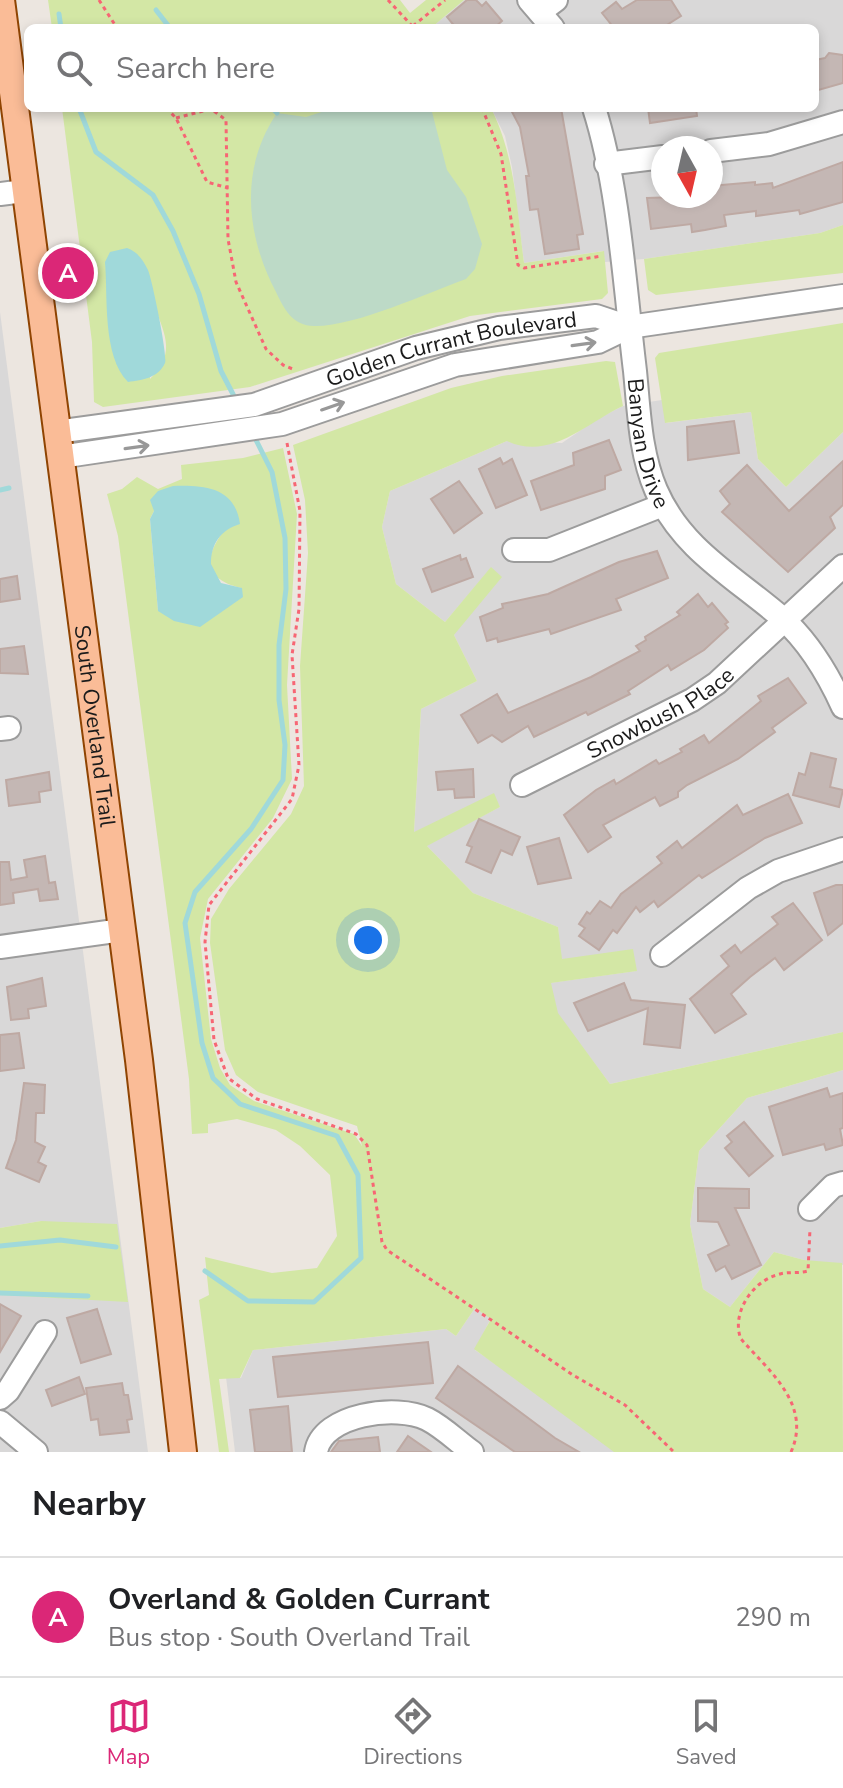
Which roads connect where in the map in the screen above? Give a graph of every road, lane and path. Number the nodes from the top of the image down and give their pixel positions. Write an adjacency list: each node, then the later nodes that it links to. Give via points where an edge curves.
1 (1, 0): 19 (main road, South Overland Trail)
2 (99, 0): 5 (path)
3 (388, 0): 6 (path)
4 (445, 0): 7 (path)
5 (114, 24)
6 (410, 24)
7 (417, 24)
8 (170, 112): 13 (path)
9 (195, 112): 13 (path)
10 (213, 112): 18 (path, via 222,115 228,130)
11 (484, 112): 20 (path, via 501,154 520,267)
12 (595, 112): 17 (street, Banyan Drive)
13 (176, 118): 18 (path, via 207,182)
14 (843, 122): 15 (street, via 769,144)
15 (723, 150)
16 (651, 158): 17 (street)
17 (606, 164): 20 (street, Banyan Drive)
18 (228, 188): 23 (path, via 231,262 245,303 266,349 283,365)
19 (12, 192): 26 (main road, South Overland Trail)
20 (621, 253): 22 (street, Banyan Drive)
21 (843, 296): 22 (street, Golden Currant Boulevard)
22 (629, 327): 24 (street, Golden Currant Boulevard, via 596,316 499,328 416,348); 25 (street, Golden Currant Boulevard, one-way to 22, via 455,365 598,342); 27 (street, Banyan Drive, via 643,444)
23 (304, 374)
24 (276, 397): 25 (street); 26 (street, Golden Currant Boulevard)
25 (282, 424): 26 (street, Golden Currant Boulevard, one-way to 25, via 233,434); 46 (path, via 300,511 299,609 292,655 299,765 292,799 209,905 205,942 214,1040 228,1078 257,1099 356,1134 367,1145 387,1250 625,1405)
26 (58, 444): 34 (main road, South Overland Trail)
27 (663, 505): 28 (street, via 549,550); 30 (street, Banyan Drive, via 703,556)
28 (514, 550)
29 (843, 566): 30 (street, Snowbush Place)
30 (785, 620): 31 (street, Banyan Drive, via 822,666); 32 (street, Snowbush Place, via 692,700)
31 (843, 707)
32 (522, 785)
33 (843, 849): 36 (street, via 778,871 748,888)
34 (122, 930): 35 (street); 43 (main road, South Overland Trail)
35 (0, 947)
36 (662, 955)
37 (843, 1183): 38 (street)
38 (810, 1209): 47 (path, via 808,1271 773,1275 737,1315 741,1339 792,1399 798,1421)
39 (45, 1332): 40 (street)
40 (0, 1398)
41 (0, 1422): 42 (street)
42 (36, 1452)
43 (183, 1452)
44 (316, 1452): 45 (street, via 321,1435 336,1425 384,1411 426,1418)
45 (472, 1452)
46 (674, 1452)
47 (791, 1452)

